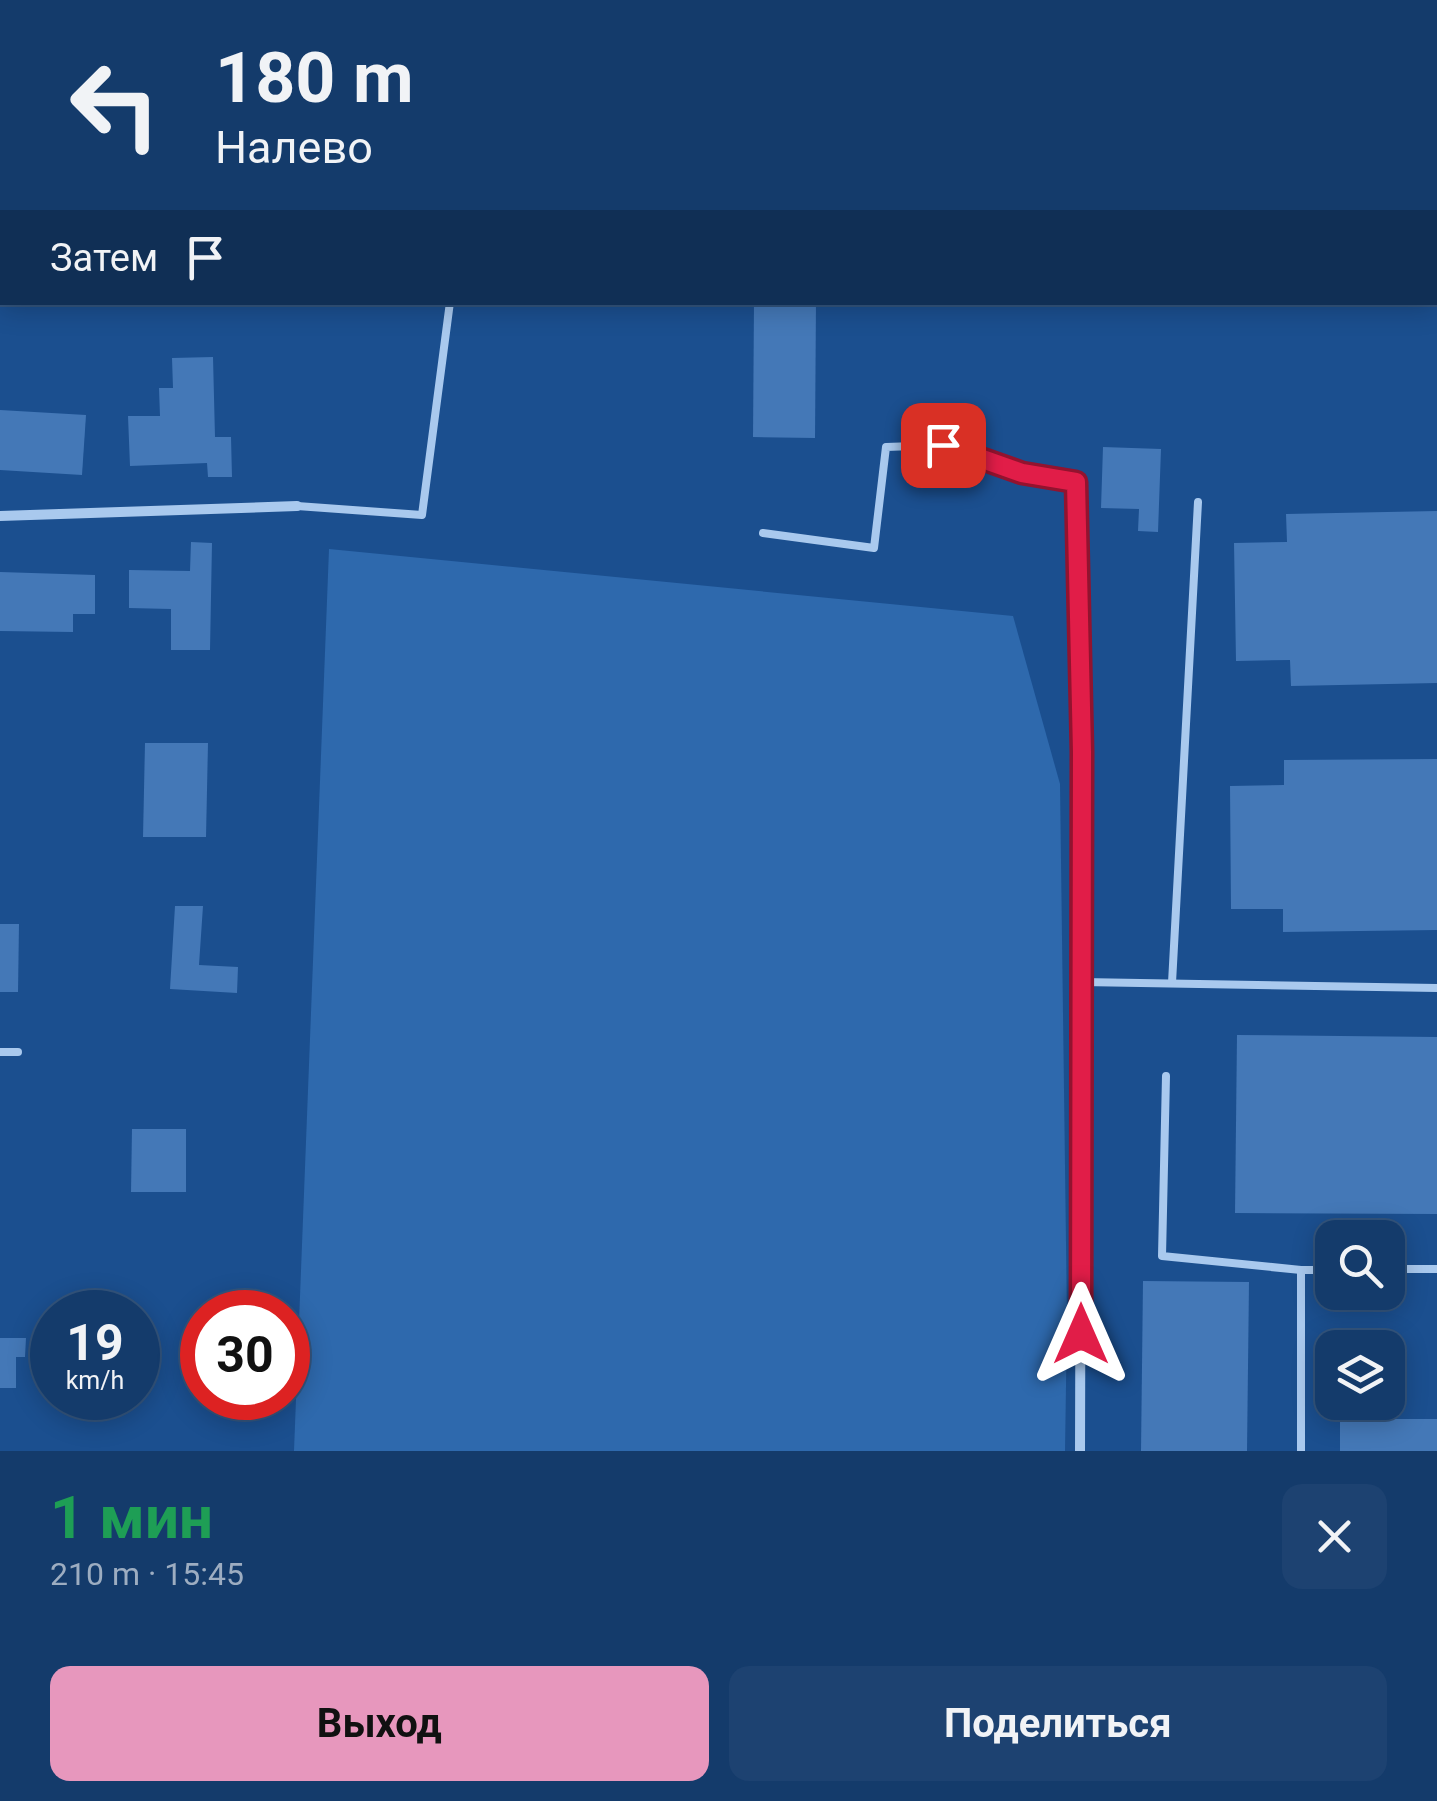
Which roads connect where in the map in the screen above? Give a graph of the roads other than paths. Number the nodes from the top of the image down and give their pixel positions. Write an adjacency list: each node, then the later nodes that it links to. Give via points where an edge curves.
1 (450, 305): 4 (lane, via 422,514)
2 (1076, 482): 6 (lane, via 1022,473 943,445 886,447 874,548); 7 (street)
3 (1198, 502): 8 (lane)
4 (297, 506): 5 (street)
5 (0, 516)
6 (764, 533)
7 (1082, 982): 8 (lane); 17 (street)
8 (1172, 983): 9 (lane)
9 (1437, 988)
10 (0, 1052): 11 (lane)
11 (18, 1052)
12 (1166, 1076): 15 (lane, via 1162,1256)
13 (1405, 1269): 14 (lane)
14 (1437, 1269)
15 (1300, 1270): 16 (lane); 18 (lane)
16 (1315, 1270)
17 (1080, 1451)
18 (1301, 1451)

